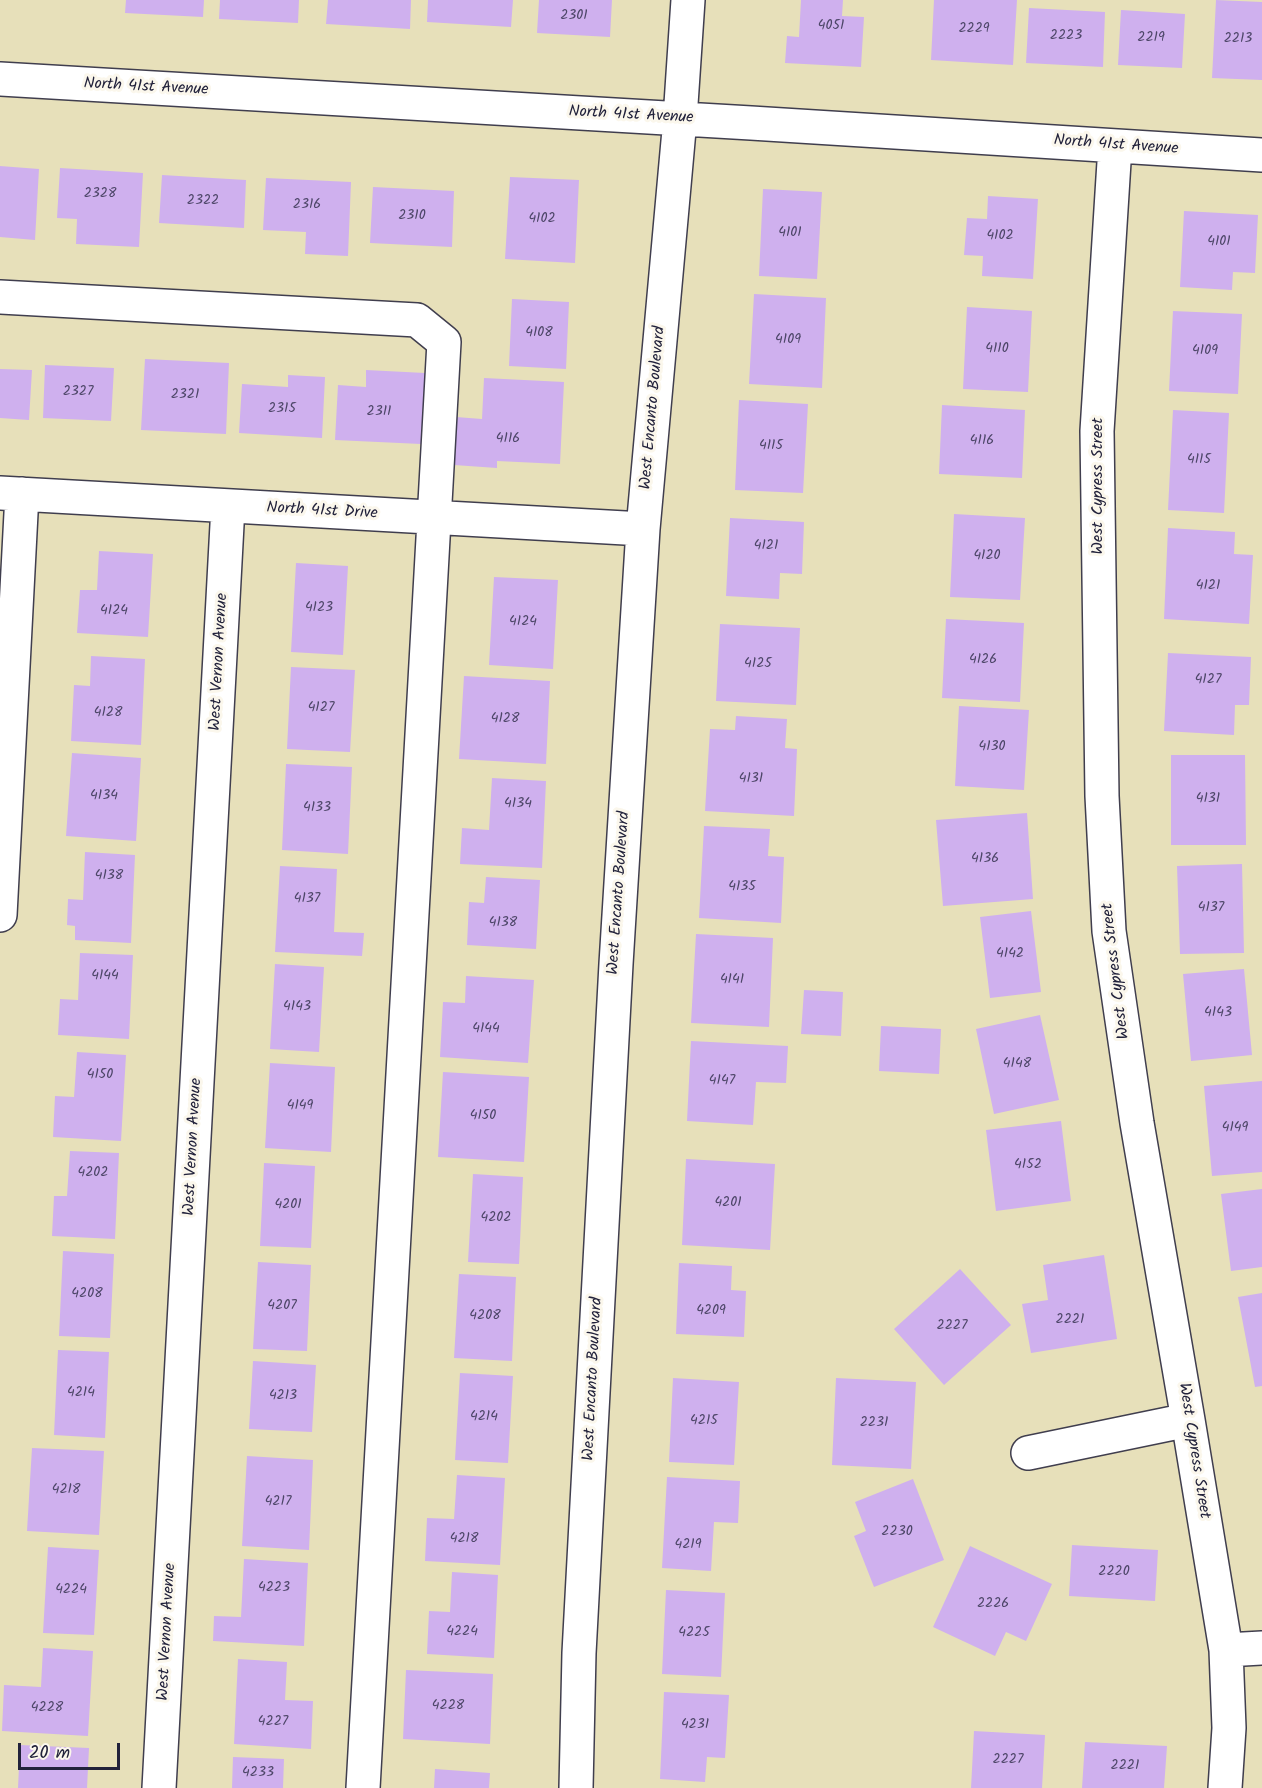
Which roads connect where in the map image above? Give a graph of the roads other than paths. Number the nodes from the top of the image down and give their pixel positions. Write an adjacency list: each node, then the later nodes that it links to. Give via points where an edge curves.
1 (688, 0): 3 (street, West Encanto Boulevard)
2 (0, 79): 3 (street, North 41st Avenue)
3 (680, 119): 4 (street, North 41st Avenue); 10 (street, West Encanto Boulevard)
4 (1115, 146): 5 (street, North 41st Avenue); 12 (street, West Cypress Street, via 1097,431 1102,796 1109,931)
5 (1262, 155)
6 (0, 297): 9 (street, via 417,320 444,342)
7 (11, 494): 8 (street, North 41st Drive); 11 (street)
8 (228, 506): 9 (street, North 41st Drive); 16 (street, West Vernon Avenue)
9 (433, 518): 10 (street, North 41st Drive); 17 (street)
10 (643, 530): 18 (street, West Encanto Boulevard, via 579,1641)
11 (0, 915)
12 (1188, 1420): 13 (street); 15 (street, West Cypress Street)
13 (1028, 1453)
14 (1262, 1648): 15 (street)
15 (1226, 1650): 19 (street, West Cypress Street, via 1229,1728)
16 (159, 1788)
17 (363, 1788)
18 (576, 1788)
19 (1225, 1788)

